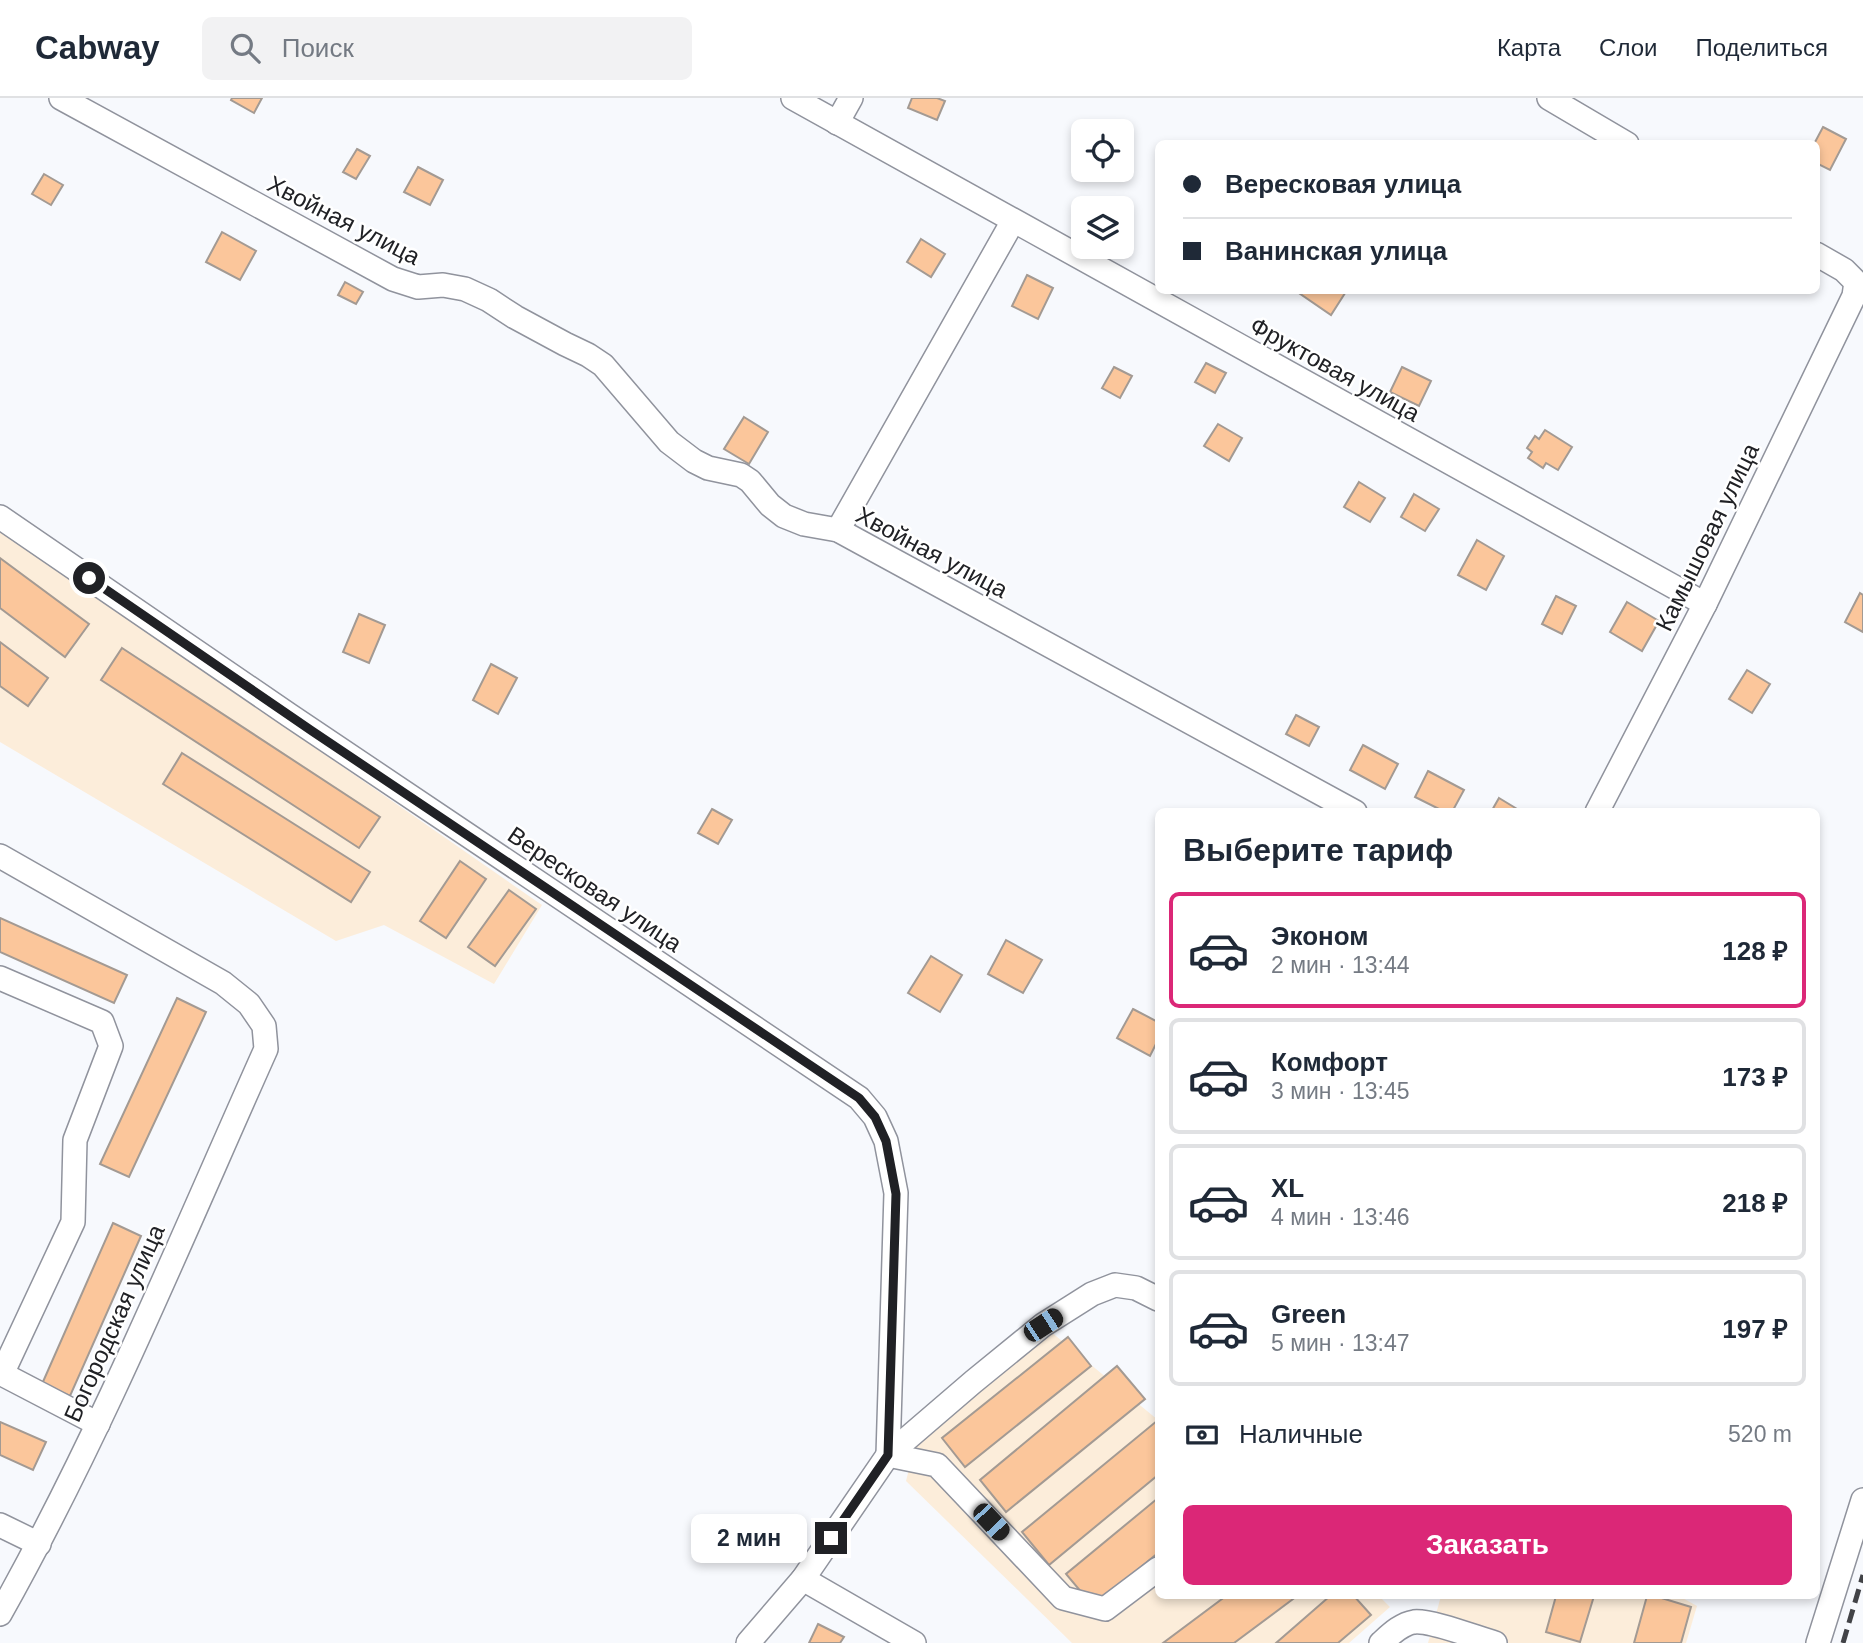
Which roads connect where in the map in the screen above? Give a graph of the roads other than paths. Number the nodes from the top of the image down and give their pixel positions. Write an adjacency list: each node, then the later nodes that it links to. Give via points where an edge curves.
1 (61, 98): 10 (street, Хвойная улица, via 393,279 418,287 465,289 588,355 603,365 669,442 694,461 751,481 784,516)
2 (793, 98): 5 (street, Фруктовая улица)
3 (851, 98): 5 (street)
4 (1549, 98): 6 (street)
5 (837, 123): 7 (street, Фруктовая улица)
6 (1620, 140)
7 (1013, 221): 10 (street); 11 (street, Фруктовая улица)
8 (1820, 256): 11 (street, Камышовая улица, via 1856,282 1854,296)
9 (0, 517): 19 (street, Вересковая улица, via 859,1098 886,1141 896,1194)
10 (838, 530): 12 (street, Хвойная улица)
11 (1705, 604): 13 (street, Камышовая улица)
12 (1348, 808)
13 (1599, 808)
14 (0, 856): 18 (street, Богородская улица, via 223,983 249,1004 264,1026 266,1049)
15 (0, 978): 17 (street, via 102,1022 111,1046 75,1140 73,1222)
16 (1155, 1298): 19 (street, via 1115,1285 1092,1294 1043,1325)
17 (1, 1374): 18 (street)
18 (98, 1424): 22 (street, Богородская улица)
19 (888, 1455): 23 (street, via 937,1465 1063,1598 1105,1609); 24 (street)
20 (1863, 1500): 30 (street)
21 (0, 1525): 22 (street)
22 (39, 1544): 25 (street, Богородская улица)
23 (1155, 1571)
24 (803, 1579): 26 (street); 27 (street)
25 (0, 1614)
26 (748, 1643)
27 (914, 1643)
28 (1381, 1643): 29 (street, via 1412,1622)
29 (1495, 1643)
30 (1818, 1643)

